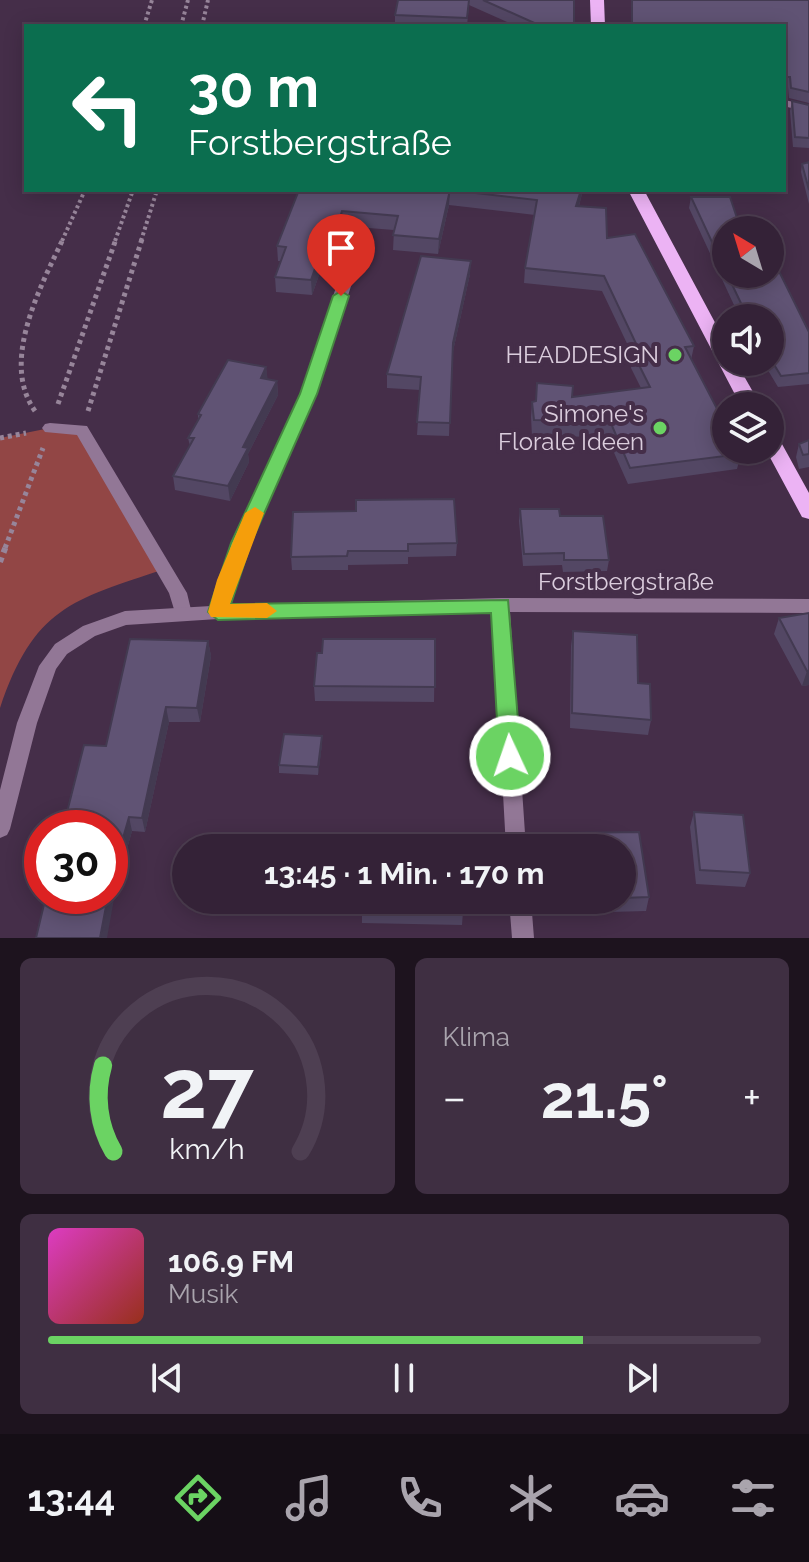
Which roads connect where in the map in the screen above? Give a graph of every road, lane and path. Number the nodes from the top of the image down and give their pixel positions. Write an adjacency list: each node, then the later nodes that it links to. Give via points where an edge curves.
1 (152, 0): 5 (path)
2 (188, 0): 6 (path)
3 (208, 0): 7 (path)
4 (597, 0): 8 (main road)
5 (145, 24)
6 (182, 24)
7 (202, 24)
8 (598, 24)
9 (786, 103): 10 (street)
10 (809, 109)
11 (84, 192): 17 (path, via 25,331 17,369 25,399)
12 (132, 192): 17 (path)
13 (156, 192): 18 (path)
14 (637, 192): 16 (main road)
15 (359, 240): 24 (street, via 308,394 241,543)
16 (712, 334)
17 (50, 428): 18 (street); 21 (path)
18 (82, 430): 25 (street, via 178,593)
19 (783, 464): 20 (main road)
20 (809, 512)
21 (0, 562)
22 (501, 605): 23 (street, Forstbergstraße); 24 (street, Forstbergstraße); 27 (street)
23 (809, 606)
24 (218, 612): 25 (street, Forstbergstraße)
25 (183, 614): 26 (street, Forstbergstraße, via 125,618 61,649 48,666 27,723)
26 (0, 829)
27 (515, 834)
28 (521, 914): 29 (street)
29 (523, 938)

